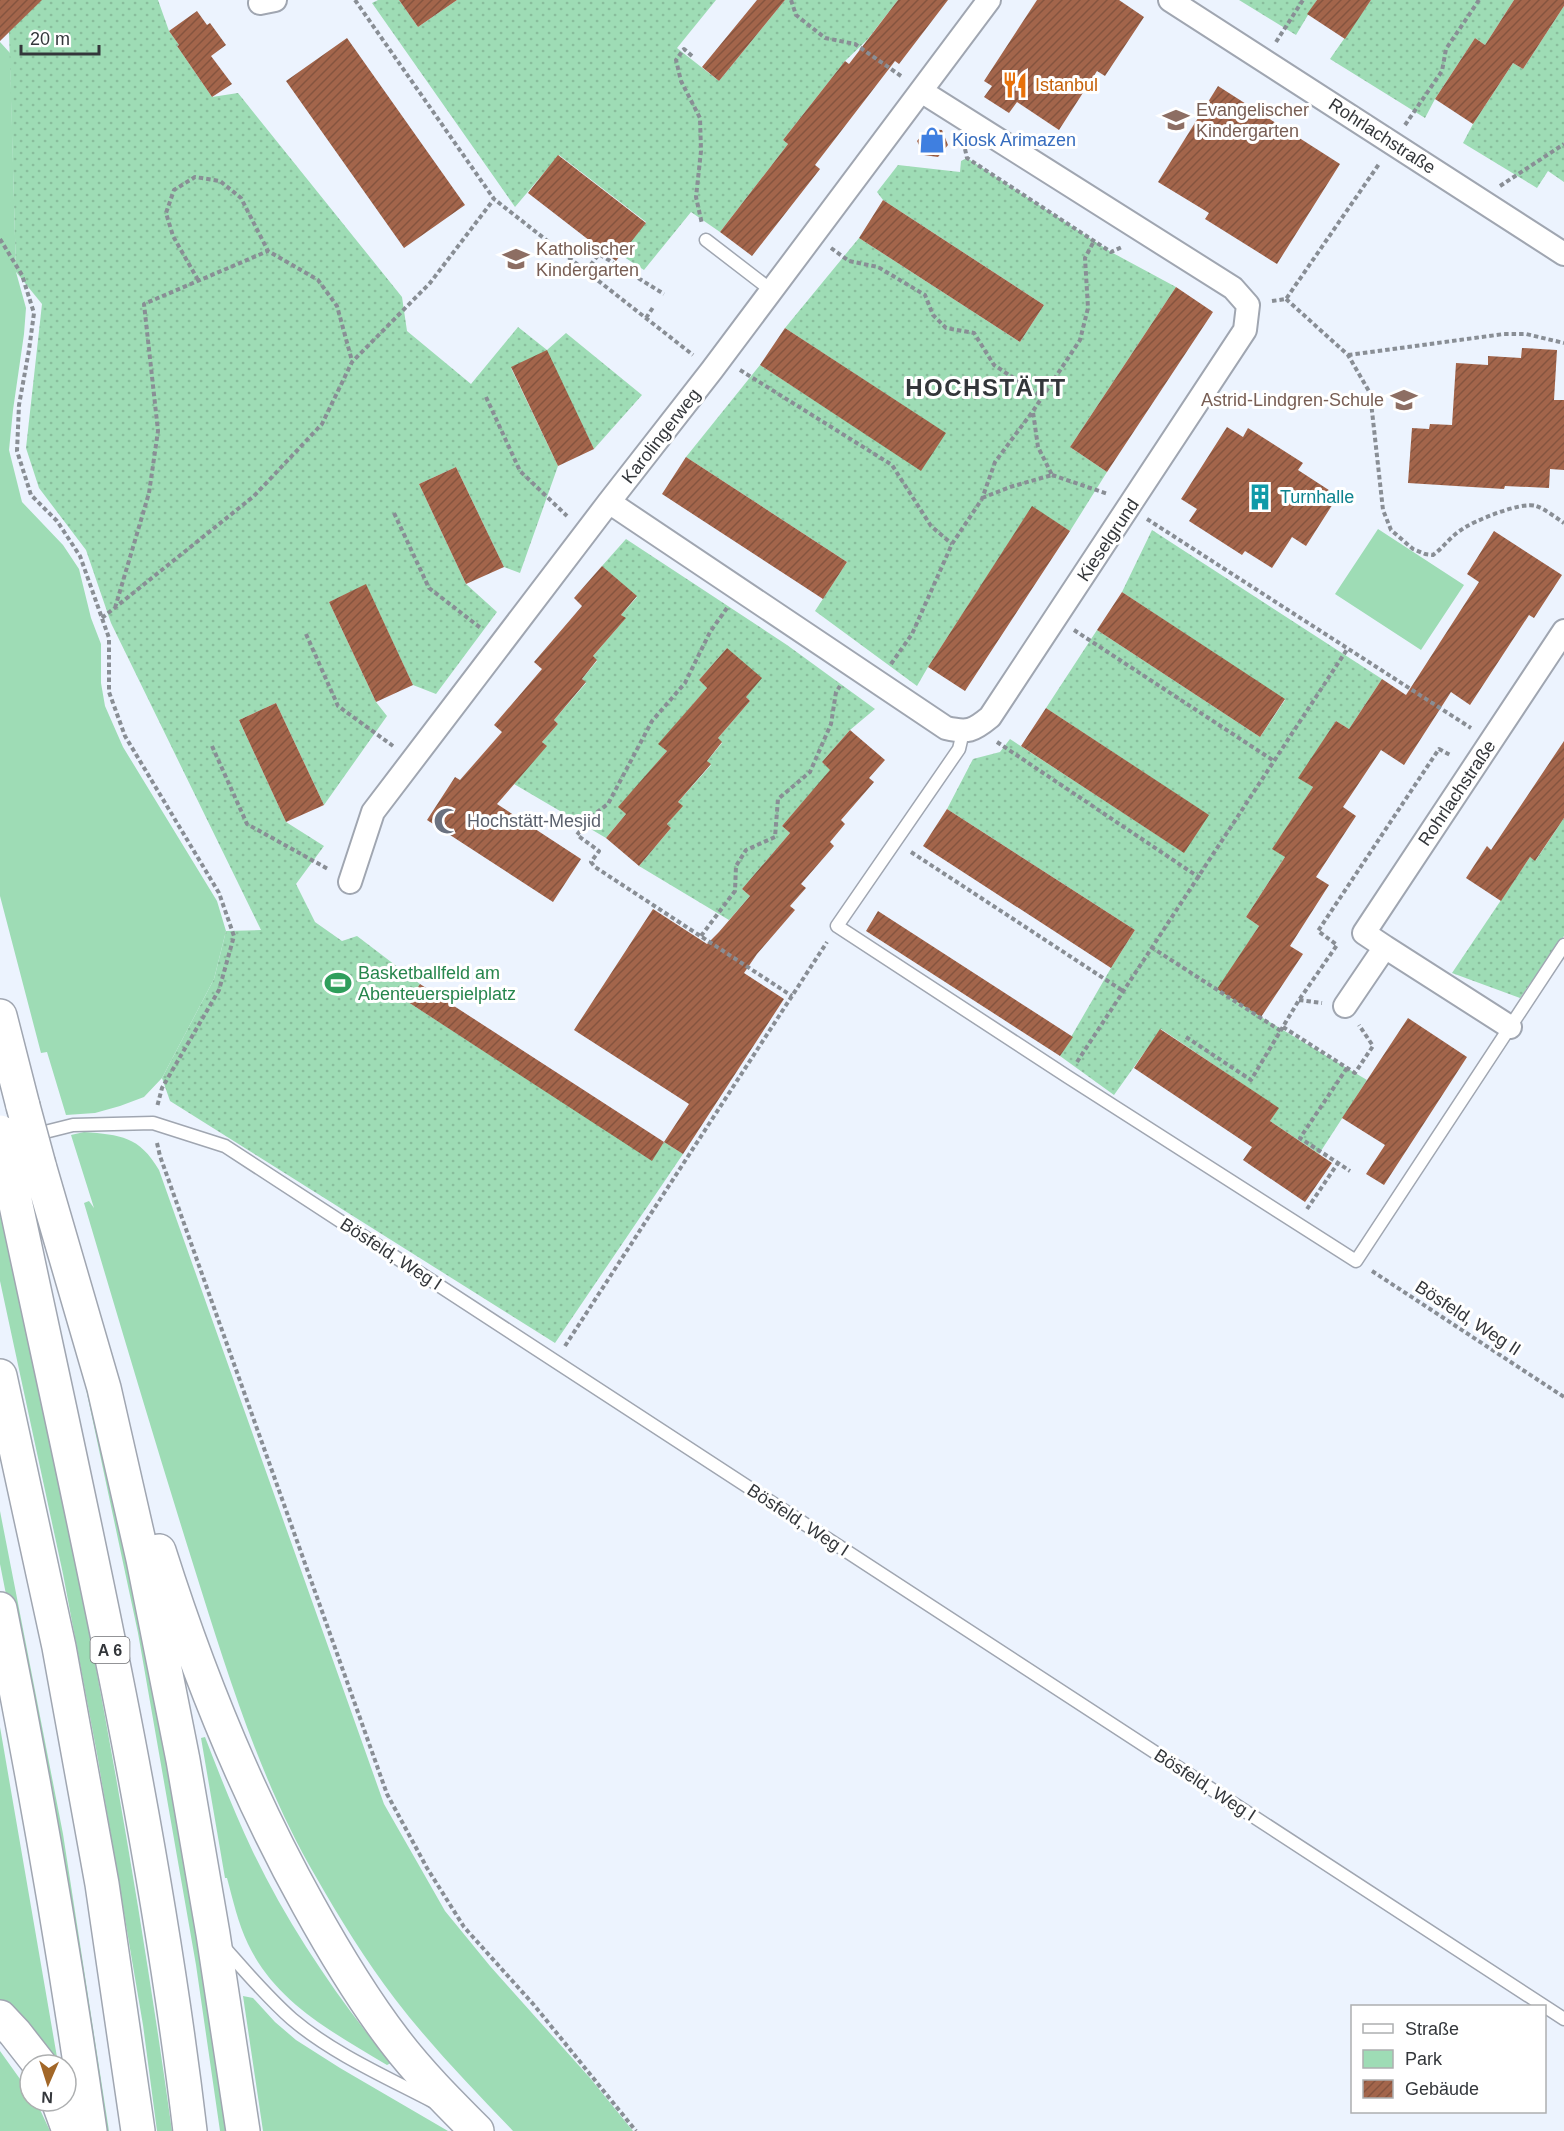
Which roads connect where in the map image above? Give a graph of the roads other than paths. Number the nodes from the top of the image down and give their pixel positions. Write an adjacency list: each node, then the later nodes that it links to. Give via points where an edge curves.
1 (989, 0): 3 (street, Karolingerweg)
2 (1170, 0): 5 (street, Rohrlachstraße)
3 (921, 91): 6 (street, Karolingerweg); 9 (street, Kieselgrund, via 1233,288 1248,305 1245,330 1130,508 990,717)
4 (705, 240): 6 (lane)
5 (1564, 254)
6 (771, 290): 7 (street, Karolingerweg)
7 (609, 502): 9 (street, via 946,728); 10 (street, Karolingerweg, via 374,812)
8 (1564, 631): 12 (street, Rohrlachstraße, via 1364,933)
9 (970, 730): 15 (lane, via 837,926 1356,1261)
10 (350, 882)
11 (1564, 945): 15 (lane)
12 (1385, 947): 13 (street); 15 (street, Rohrlachstraße)
13 (1345, 1006)
14 (0, 1016): 16 (highway)
15 (1510, 1027)
16 (15, 1142): 18 (highway); 21 (lane, Bösfeld, Weg I, via 73,1125 153,1123 225,1146); 31 (highway, A 6, via 152,1875)
17 (0, 1376): 30 (highway, via 61,1658 102,1884)
18 (104, 1388): 20 (highway, via 143,1559); 27 (highway, via 137,1474 159,1552 220,1724 277,1848 346,1973 395,2041)
19 (0, 1609): 29 (highway, via 68,1973)
20 (213, 1934): 27 (lane, via 258,1987 294,2020 344,2054); 32 (highway)
21 (1543, 2005)
22 (1546, 2007): 24 (lane, Bösfeld, Weg I)
23 (0, 2017): 25 (highway)
24 (1564, 2019)
25 (31, 2053)
26 (62, 2113): 28 (highway)
27 (471, 2125)
28 (69, 2131)
29 (90, 2131)
30 (138, 2131)
31 (190, 2131)
32 (243, 2131)

